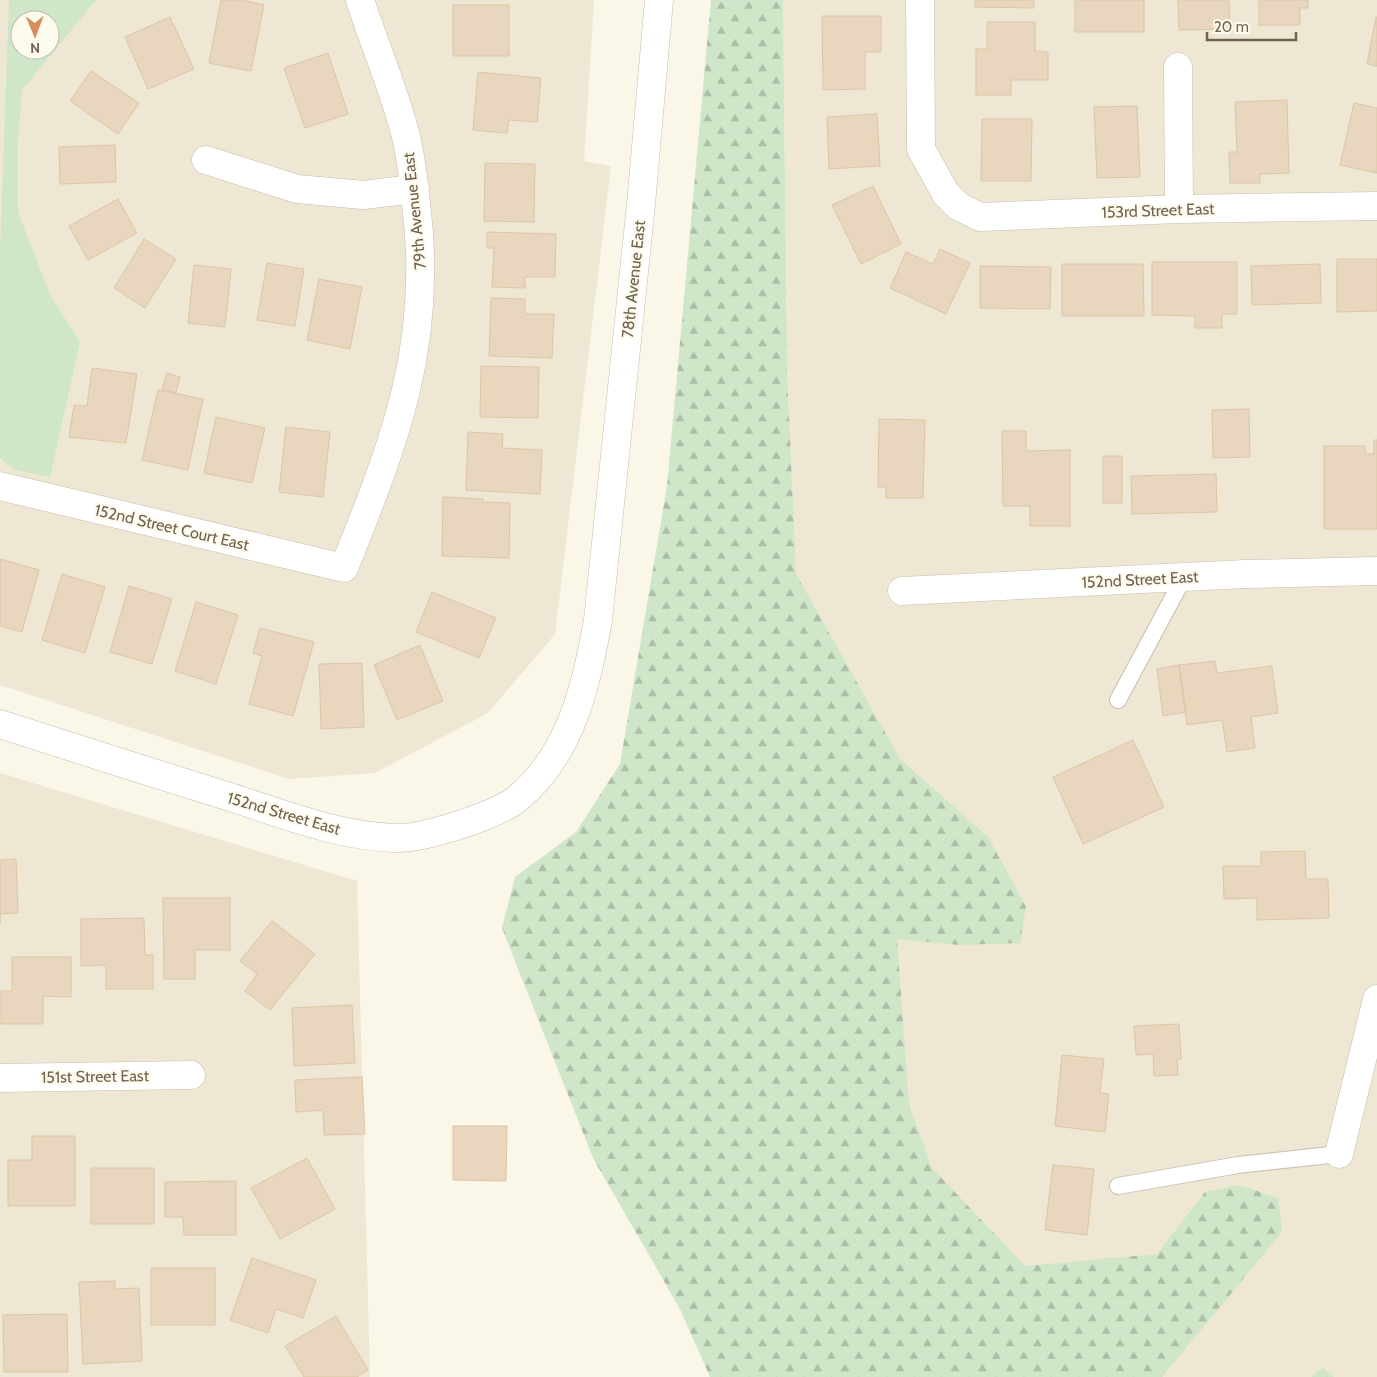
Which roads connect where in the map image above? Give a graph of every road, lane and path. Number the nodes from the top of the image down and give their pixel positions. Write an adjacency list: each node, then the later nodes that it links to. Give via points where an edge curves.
1 (360, 0): 6 (street, 79th Avenue East, via 404,130)
2 (658, 0): 10 (street, 78th Avenue East)
3 (920, 0): 8 (street, 153rd Street East, via 921,149 946,194 958,206 980,217)
4 (1178, 67): 8 (street)
5 (206, 160): 6 (street, via 297,189 362,195)
6 (415, 189): 11 (street, 79th Avenue East, via 422,289 412,369 385,466)
7 (1377, 206): 8 (street, 153rd Street East)
8 (1179, 209)
9 (0, 486): 11 (street, 152nd Street Court East)
10 (605, 558): 16 (street, 152nd Street East, via 590,665 576,714 561,746 543,772 517,799 468,822 425,835 395,838 334,830)
11 (344, 568)
12 (1377, 571): 13 (street, 152nd Street East)
13 (1184, 577): 14 (street, 152nd Street East); 15 (lane)
14 (902, 591)
15 (1118, 700)
16 (0, 724)
17 (1377, 999): 20 (street)
18 (191, 1075): 19 (street, 151st Street East)
19 (0, 1078)
20 (1339, 1154): 21 (lane, via 1238,1165)
21 (1118, 1186)

